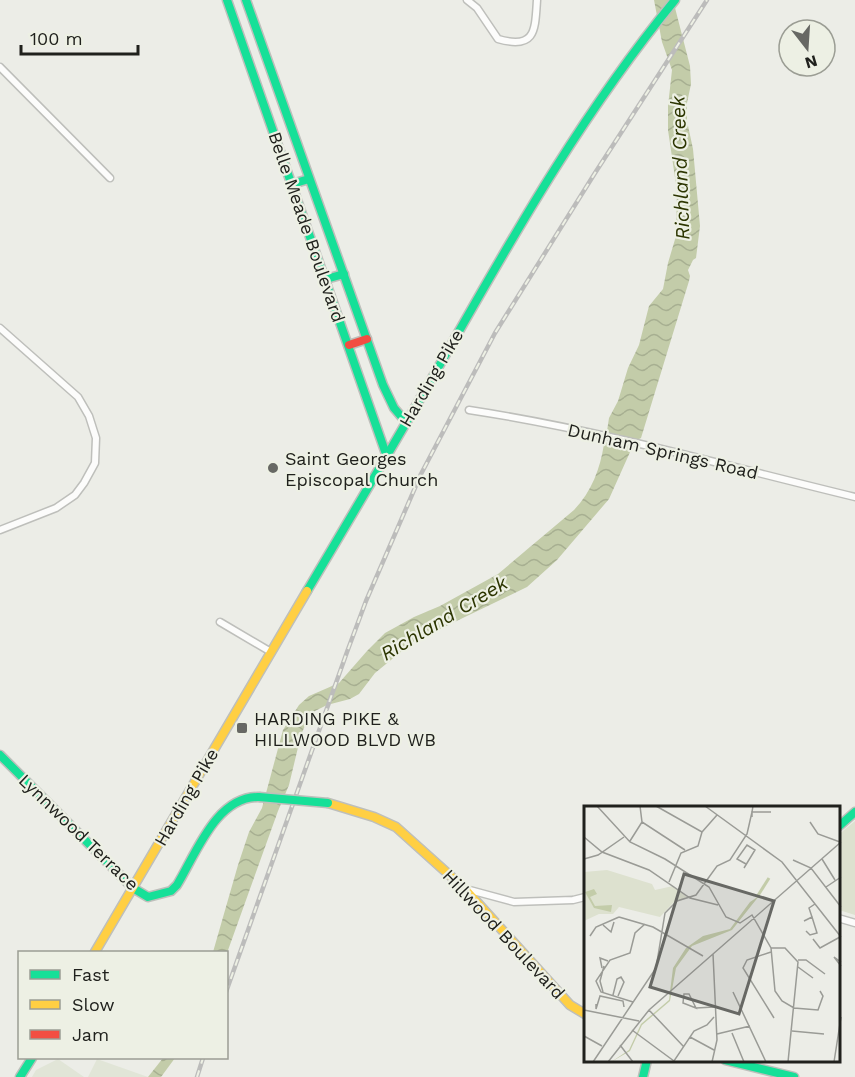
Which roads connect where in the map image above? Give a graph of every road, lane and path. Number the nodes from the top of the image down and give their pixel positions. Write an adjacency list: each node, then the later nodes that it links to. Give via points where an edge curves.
1 (228, 0): 9 (main road, Belle Meade Boulevard)
2 (246, 0): 8 (main road, Belle Meade Boulevard)
3 (467, 0): 4 (street, via 498,39 516,42 532,36)
4 (537, 0)
5 (675, 0): 16 (main road, Harding Pike, via 586,118)
6 (0, 67): 7 (street)
7 (110, 178)
8 (309, 178): 9 (main road); 10 (main road, Belle Meade Boulevard)
9 (292, 184): 11 (main road, Belle Meade Boulevard)
10 (344, 274): 11 (main road); 13 (main road, Belle Meade Boulevard)
11 (326, 279): 14 (main road, Belle Meade Boulevard)
12 (0, 328): 19 (street, via 78,397 96,438 95,462 75,495 56,508)
13 (367, 339): 14 (main road); 16 (main road, Belle Meade Boulevard, via 383,385)
14 (349, 345): 17 (main road, Belle Meade Boulevard)
15 (469, 411): 18 (street, Dunham Springs Road, via 605,436)
16 (406, 422): 17 (main road, Harding Pike)
17 (386, 454): 21 (main road, Harding Pike)
18 (855, 497)
19 (0, 530)
20 (220, 622): 21 (street)
21 (271, 652): 26 (main road, Harding Pike)
22 (0, 755): 26 (main road, Lynnwood Terrace)
23 (259, 797): 26 (main road, Lynnwood Terrace, via 235,802 221,814 171,891 148,897); 27 (main road, Hillwood Boulevard, bridge, via 328,803 374,817 396,827)
24 (855, 812): 25 (main road)
25 (840, 825)
26 (133, 888): 31 (main road, Harding Pike)
27 (465, 888): 28 (street, via 514,902); 32 (main road, Hillwood Boulevard, via 570,1005)
28 (584, 897)
29 (840, 919): 30 (street)
30 (855, 923)
31 (96, 951)
32 (584, 1013)
33 (32, 1059): 36 (main road)
34 (647, 1062): 37 (main road)
35 (733, 1062): 38 (main road)
36 (20, 1077)
37 (643, 1077)
38 (794, 1077)

